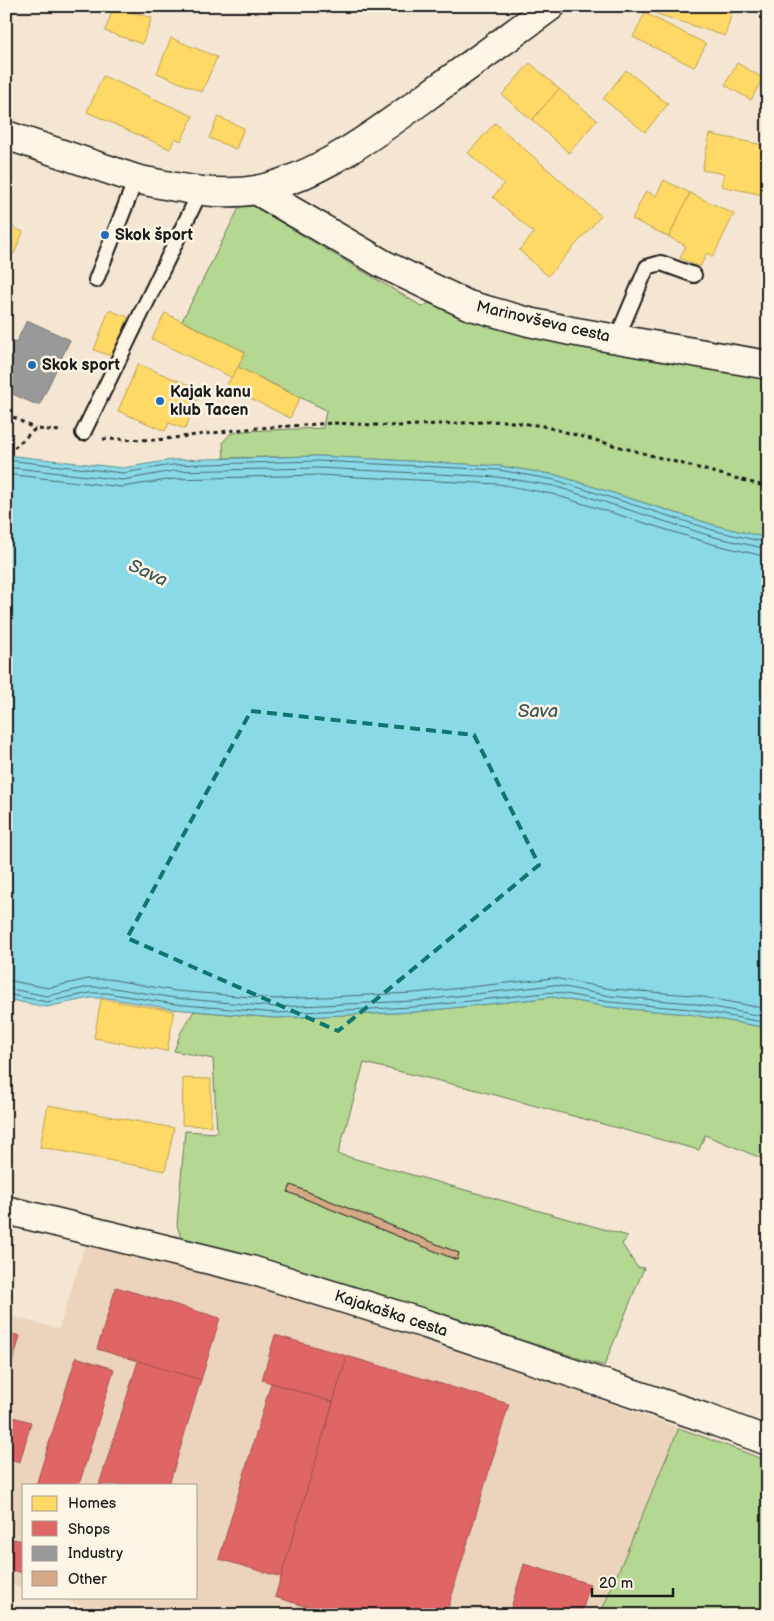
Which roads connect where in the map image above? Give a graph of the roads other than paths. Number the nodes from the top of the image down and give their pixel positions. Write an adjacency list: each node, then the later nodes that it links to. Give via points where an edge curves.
1 (551, 6): 5 (street, via 375,134 314,168)
2 (6, 135): 3 (street)
3 (136, 179): 4 (street); 7 (lane)
4 (201, 190): 5 (street); 10 (lane)
5 (256, 190): 8 (street, Marinovševa cesta, via 385,266 468,305 529,322)
6 (694, 274): 8 (lane, via 661,263 647,267)
7 (96, 280)
8 (617, 338): 9 (street, Marinovševa cesta)
9 (768, 364)
10 (83, 433)
11 (6, 1210): 12 (street, Kajakaška cesta, via 251,1270 426,1324)
12 (768, 1441)

